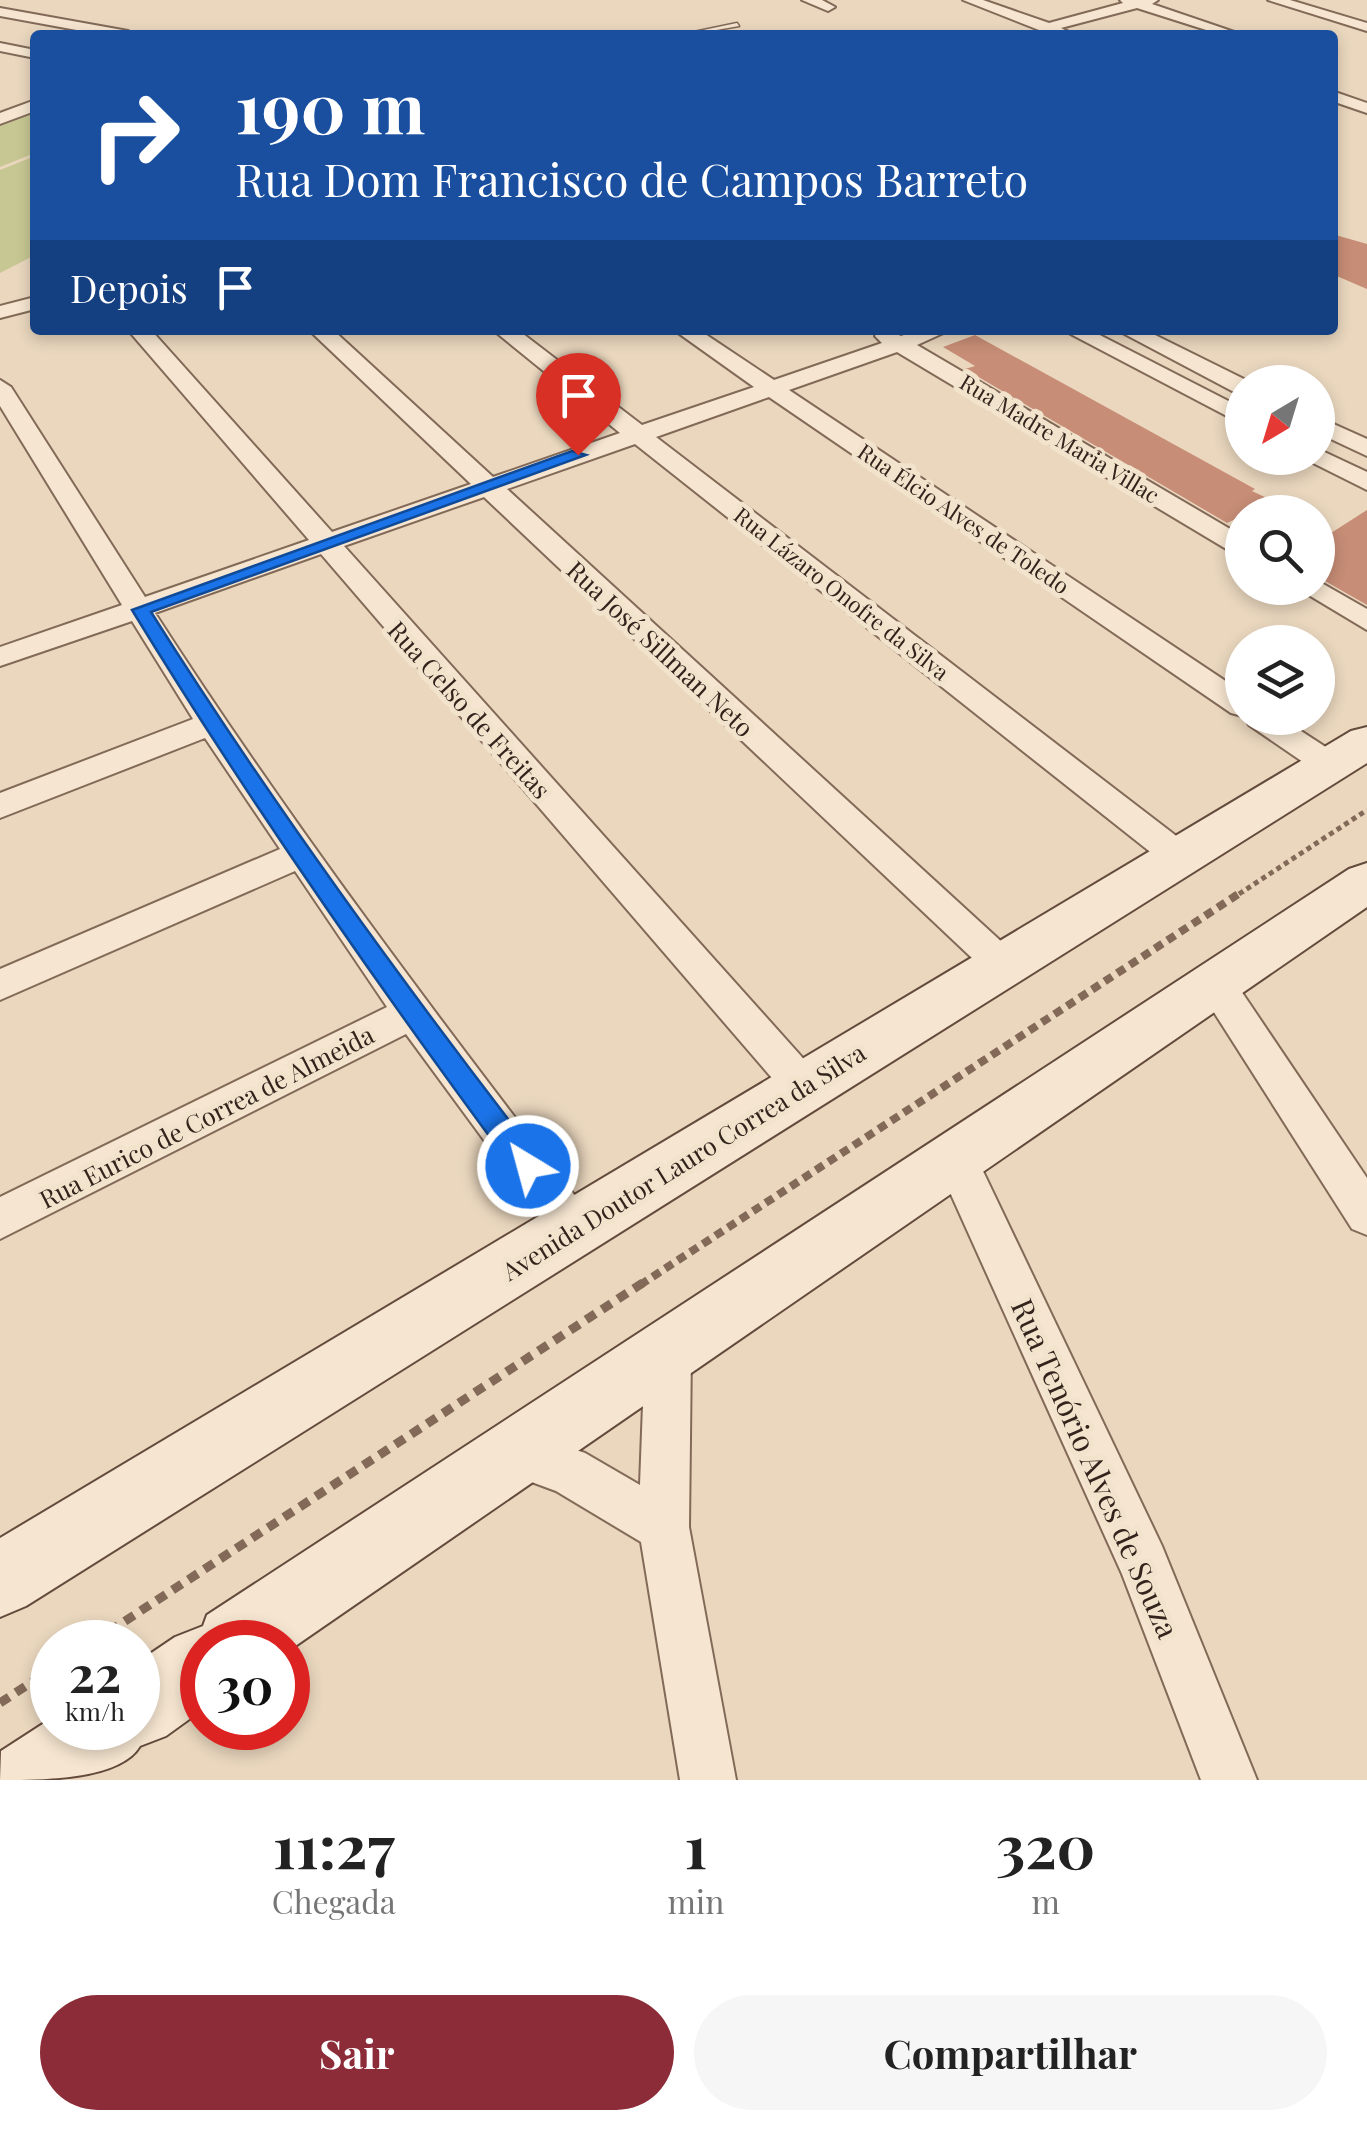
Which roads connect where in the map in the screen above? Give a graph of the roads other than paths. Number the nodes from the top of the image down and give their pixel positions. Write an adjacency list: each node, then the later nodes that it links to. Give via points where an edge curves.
1 (809, 0): 5 (street)
2 (970, 0): 11 (street)
3 (1275, 0): 8 (street)
4 (1138, 1): 12 (street); 13 (street)
5 (828, 7)
6 (0, 12): 9 (street)
7 (738, 25): 10 (lane)
8 (1367, 27)
9 (100, 30)
10 (715, 30)
11 (1040, 30)
12 (1051, 30)
13 (1222, 30)
14 (0, 47): 15 (street)
15 (30, 53)
16 (0, 96): 18 (street)
17 (1338, 98): 20 (street)
18 (30, 103)
19 (30, 106): 21 (street)
20 (1367, 108)
21 (0, 119)
22 (30, 304): 23 (street)
23 (0, 312)
24 (143, 335): 42 (street, Rua Celso de Freitas)
25 (325, 335): 40 (street, Rua José Sillman Neto)
26 (511, 335): 36 (street, Rua Lázaro Onofre da Silva)
27 (692, 335): 33 (street, Rua Élcio Alves de Toledo)
28 (1084, 335): 34 (street)
29 (1138, 335): 31 (street)
30 (888, 337): 33 (street); 41 (street, Rua Madre Maria Villac)
31 (1225, 378)
32 (0, 387): 44 (street)
33 (771, 388): 36 (street); 47 (street, Rua Élcio Alves de Toledo)
34 (1225, 408)
35 (1335, 433): 37 (street)
36 (640, 434): 40 (street); 53 (street, Rua Lázaro Onofre da Silva)
37 (1367, 449)
38 (1335, 465): 39 (street)
39 (1367, 482)
40 (486, 485): 42 (street); 55 (street, Rua José Sillman Neto)
41 (1225, 537)
42 (324, 544): 44 (street); 59 (street, Rua Celso de Freitas)
43 (1335, 602): 45 (street)
44 (141, 610): 46 (street); 48 (street)
45 (1367, 620)
46 (0, 656)
47 (1225, 695)
48 (212, 724): 51 (street); 52 (street)
49 (1302, 735): 50 (street)
50 (1348, 754): 53 (main road, Avenida Doutor Lauro Correa da Silva)
51 (0, 806)
52 (300, 854): 57 (street); 58 (street)
53 (1180, 856): 55 (main road, Avenida Doutor Lauro Correa da Silva)
54 (1367, 882): 56 (main road)
55 (1003, 965): 59 (main road, Avenida Doutor Lauro Correa da Silva)
56 (1216, 984): 60 (main road); 61 (street)
57 (0, 985)
58 (412, 1013): 62 (street, Rua Eurico de Correa de Almeida); 63 (street)
59 (804, 1087): 63 (main road, Avenida Doutor Lauro Correa da Silva)
60 (956, 1158): 64 (main road); 72 (street, Rua Tenório Alves de Souza, via 1144,1564)
61 (1367, 1215)
62 (0, 1219)
63 (574, 1228): 67 (main road, Avenida Doutor Lauro Correa da Silva)
64 (668, 1352): 65 (main road); 66 (street)
65 (516, 1454): 66 (street, via 568,1470); 68 (main road)
66 (664, 1527): 71 (street)
67 (0, 1580)
68 (267, 1620)
69 (75, 1750): 70 (main road)
70 (30, 1780)
71 (708, 1780)
72 (1229, 1780)

